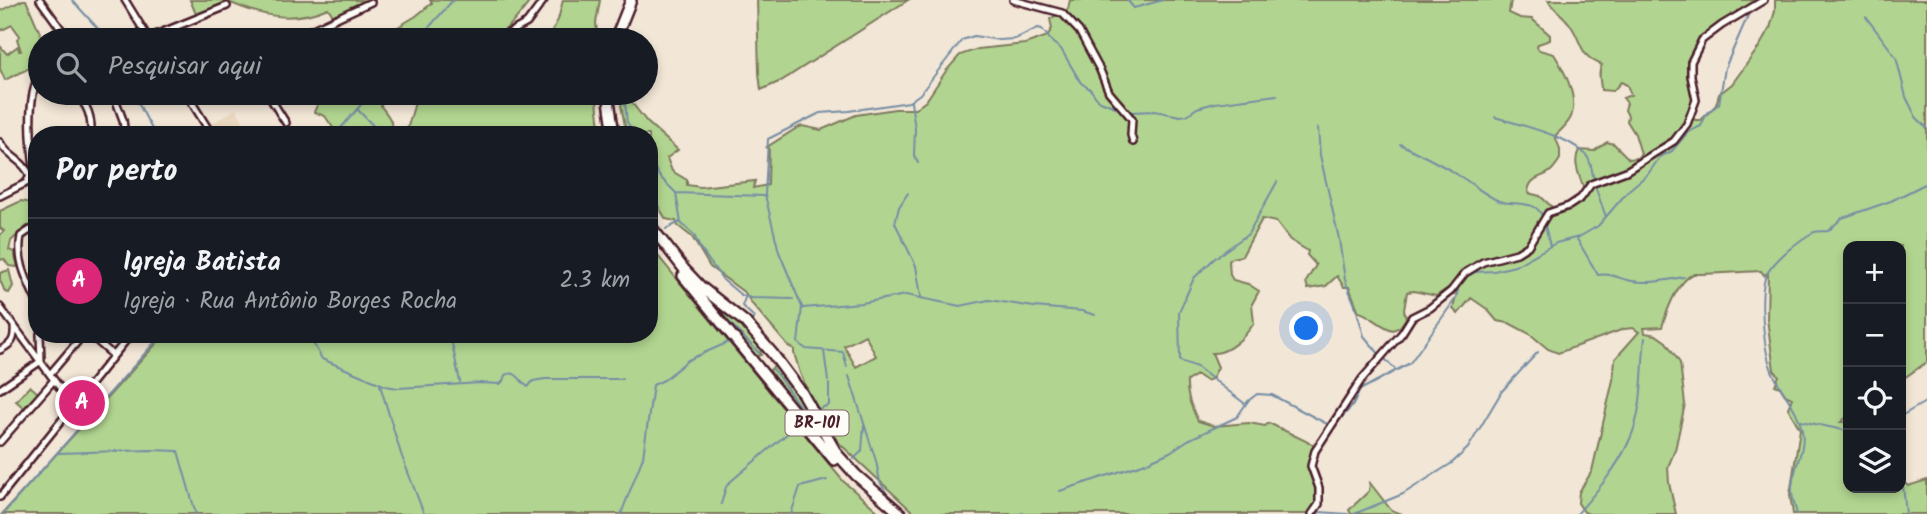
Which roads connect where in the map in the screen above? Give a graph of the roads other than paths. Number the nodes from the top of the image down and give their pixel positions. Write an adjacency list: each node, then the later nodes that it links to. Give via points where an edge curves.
1 (40, 0): 10 (street)
2 (125, 0): 11 (street)
3 (544, 0): 14 (street)
4 (626, 0): 15 (highway)
5 (631, 0): 16 (highway)
6 (1013, 0): 29 (street, via 1062,13 1079,32 1109,92 1132,119)
7 (1764, 0): 60 (street, via 1702,40 1691,62 1696,100 1674,141 1626,171 1591,184 1581,198 1548,213 1528,246 1465,273 1451,291 1412,317 1362,379 1315,451 1311,466 1319,504)
8 (371, 2): 13 (street)
9 (227, 6): 12 (street)
10 (59, 28)
11 (142, 28)
12 (175, 28)
13 (315, 28)
14 (518, 28)
15 (617, 28)
16 (618, 28)
17 (36, 105): 24 (street)
18 (85, 105): 25 (street)
19 (117, 105): 26 (street)
20 (193, 105): 27 (street)
21 (275, 105): 23 (street)
22 (607, 105): 28 (highway)
23 (286, 123)
24 (34, 126)
25 (92, 126)
26 (124, 126)
27 (206, 126)
28 (610, 126)
29 (1133, 142)
30 (1, 148): 31 (street)
31 (28, 170)
32 (28, 180): 33 (street)
33 (26, 183): 34 (street)
34 (0, 196)
35 (28, 231): 38 (street, via 21,236 19,247)
36 (658, 236): 40 (highway, BR-101, via 701,287)
37 (658, 244): 42 (highway, BR-101)
38 (28, 282)
39 (0, 307): 41 (street)
40 (745, 322): 42 (highway, via 762,346 763,358 755,358); 53 (highway, BR-101)
41 (14, 326): 47 (street, via 13,342); 49 (street)
42 (731, 334): 54 (highway, BR-101)
43 (40, 343): 49 (street)
44 (78, 343): 50 (street)
45 (98, 343): 48 (street)
46 (123, 343): 48 (street)
47 (0, 350)
48 (113, 355): 55 (street)
49 (41, 361): 50 (street); 52 (street)
50 (50, 374): 51 (street)
51 (54, 380): 55 (street); 56 (street)
52 (0, 389)
53 (802, 393): 54 (highway, via 780,368 768,364 767,372); 59 (highway, BR-101, via 837,454)
54 (790, 405): 58 (highway, BR-101, via 842,468)
55 (74, 407): 57 (street)
56 (0, 442)
57 (0, 497)
58 (893, 514)
59 (901, 514)
60 (1312, 514)

